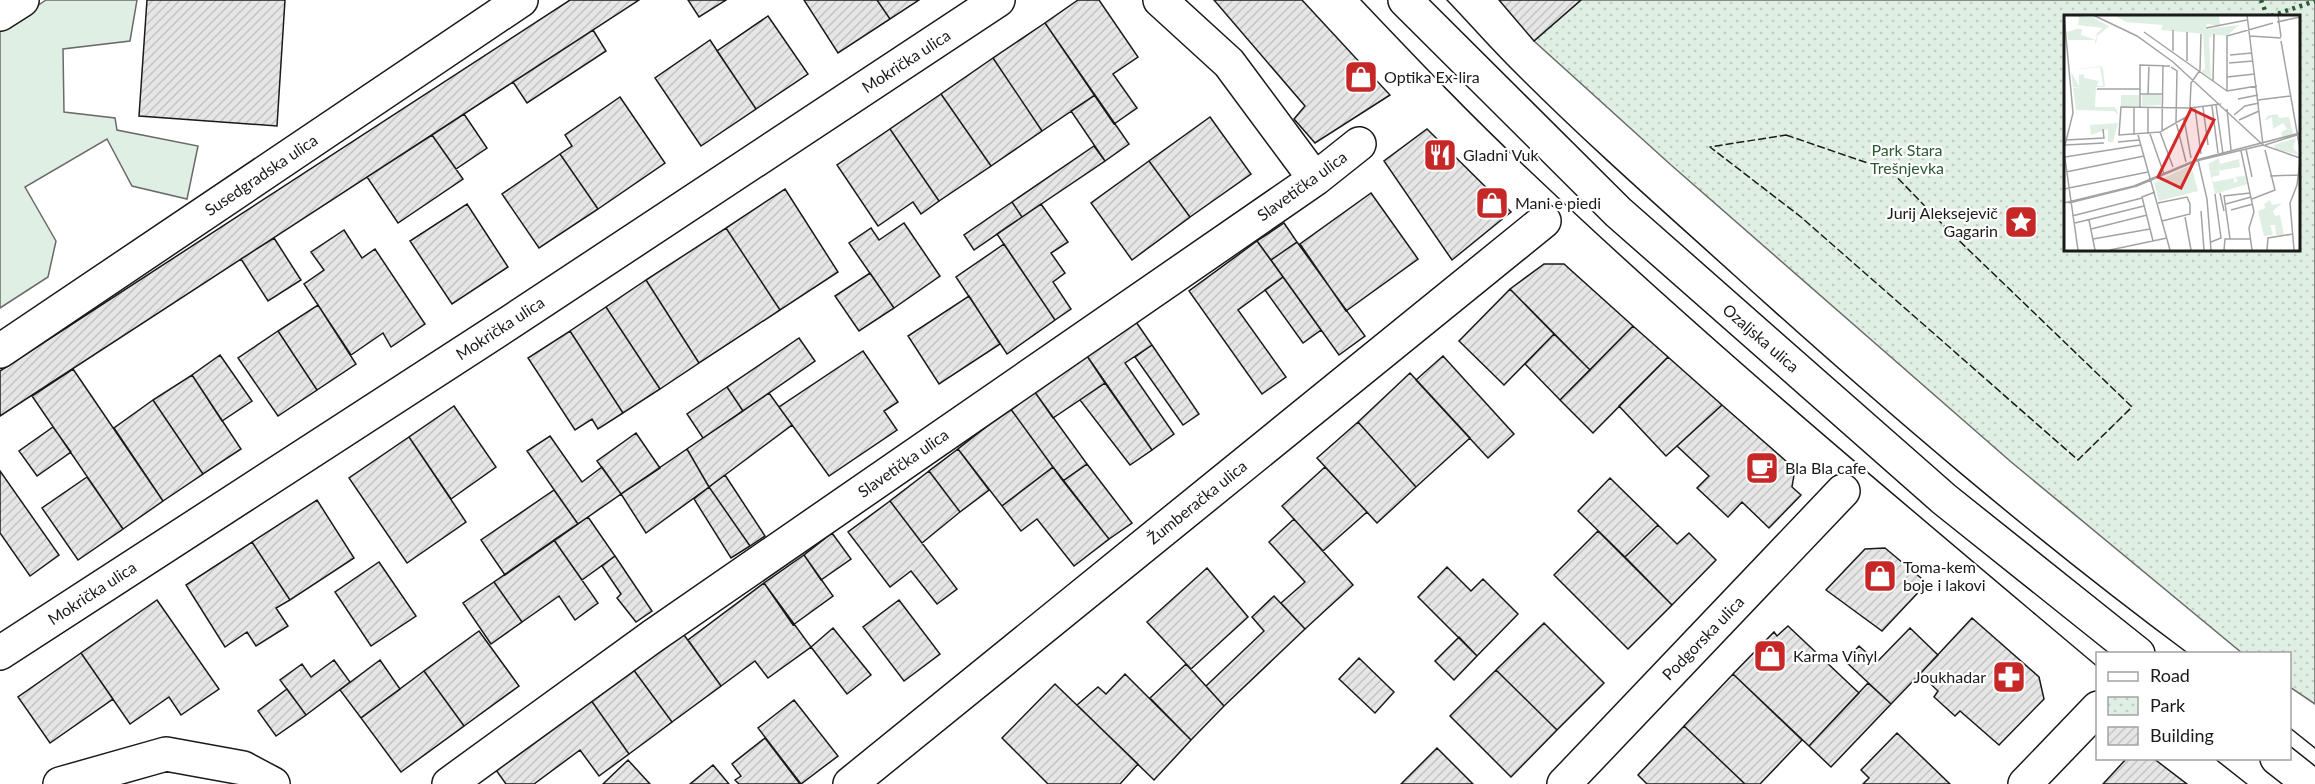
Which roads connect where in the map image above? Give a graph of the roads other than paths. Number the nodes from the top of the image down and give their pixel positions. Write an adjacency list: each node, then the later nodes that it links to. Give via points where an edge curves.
1 (22, 0): 6 (street)
2 (521, 0): 10 (street, Susedgradska ulica)
3 (998, 0): 13 (street, Mokrička ulica)
4 (1160, 0): 8 (street, via 1229,63)
5 (1406, 0): 12 (street, Ozaljska ulica, via 1626,220 1944,499)
6 (0, 14)
7 (1359, 144): 8 (street, Slavetička ulica)
8 (1315, 179): 18 (street, Slavetička ulica, via 653,636)
9 (1544, 221): 19 (street, Žumberačka ulica)
10 (0, 351)
11 (1843, 491): 20 (street, Podgorska ulica)
12 (2135, 652)
13 (0, 653)
14 (2096, 709): 21 (street)
15 (2278, 760): 22 (street)
16 (60, 784): 17 (street, via 166,754 243,768)
17 (273, 784)
18 (449, 784)
19 (850, 784)
20 (1564, 784)
21 (2025, 784)
22 (2310, 784)

